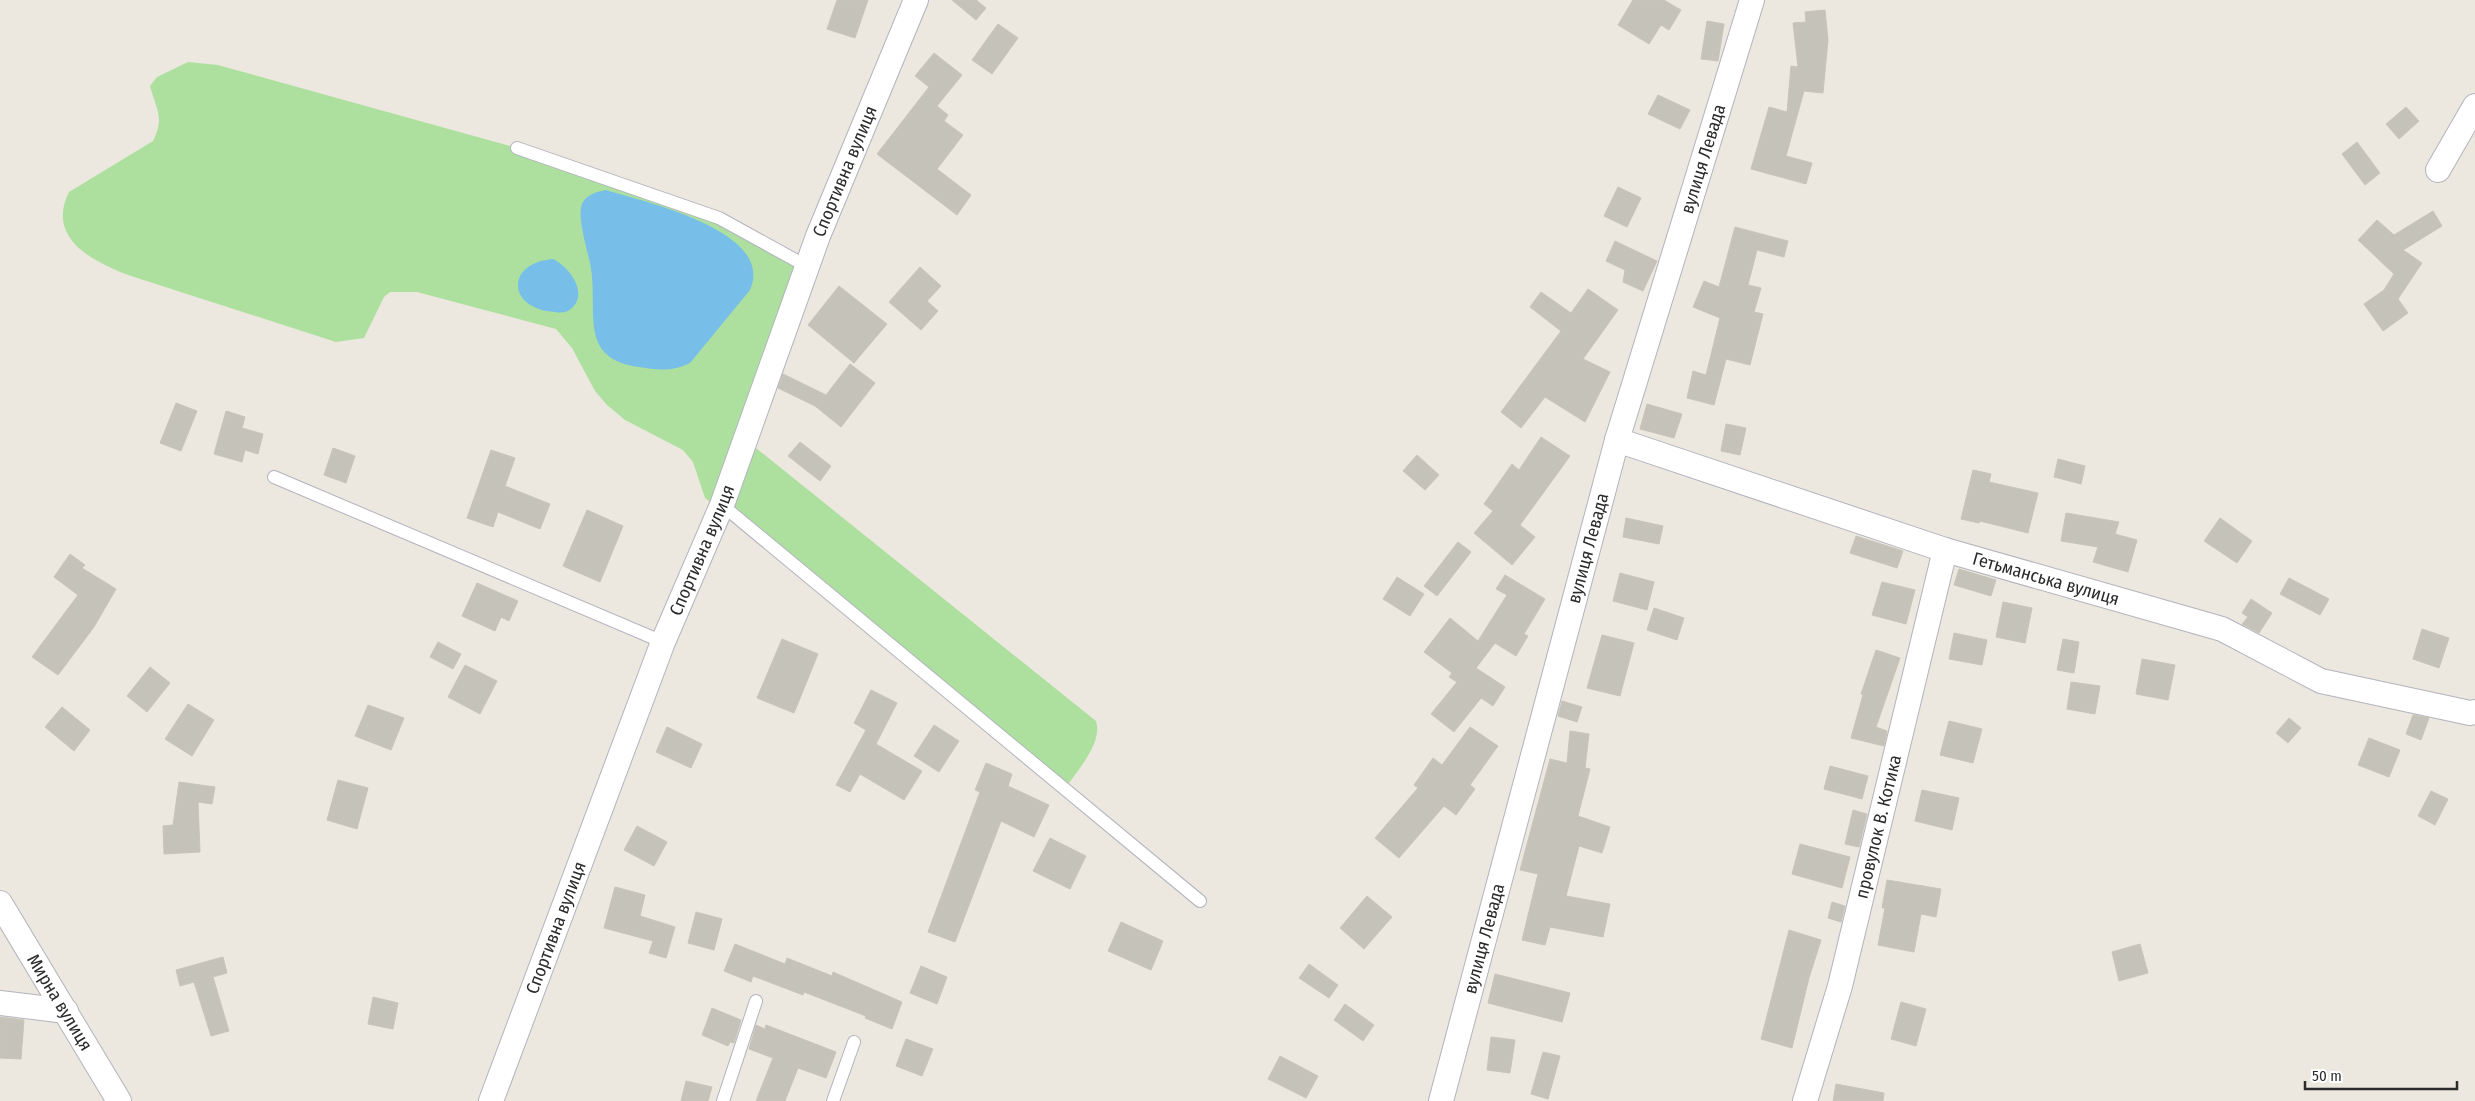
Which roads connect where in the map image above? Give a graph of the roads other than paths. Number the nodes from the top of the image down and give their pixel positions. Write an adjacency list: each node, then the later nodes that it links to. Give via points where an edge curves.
1 (916, 0): 6 (street, Спортивна вулиця, via 818,236)
2 (1752, 0): 7 (street, вулиця Левада)
3 (2475, 106): 5 (street)
4 (517, 148): 6 (lane, via 719,218)
5 (2438, 170)
6 (808, 268): 9 (street, Спортивна вулиця)
7 (1617, 440): 10 (street, Гетьманська вулиця); 23 (street, вулиця Левада)
8 (274, 476): 11 (lane)
9 (722, 505): 11 (street, Спортивна вулиця); 13 (lane)
10 (1946, 550): 12 (street, Гетьманська вулиця, via 2222,629 2321,681); 24 (street, провулок В. Котика, via 1840,986)
11 (663, 642): 20 (street, Спортивна вулиця)
12 (2475, 712)
13 (1200, 900)
14 (0, 904): 17 (street, Мирна вулиця)
15 (756, 1001): 21 (lane)
16 (0, 1003): 17 (street)
17 (66, 1011): 19 (street, Мирна вулиця)
18 (854, 1042): 22 (lane)
19 (119, 1101)
20 (491, 1101)
21 (724, 1101)
22 (833, 1101)
23 (1441, 1101)
24 (1804, 1101)

